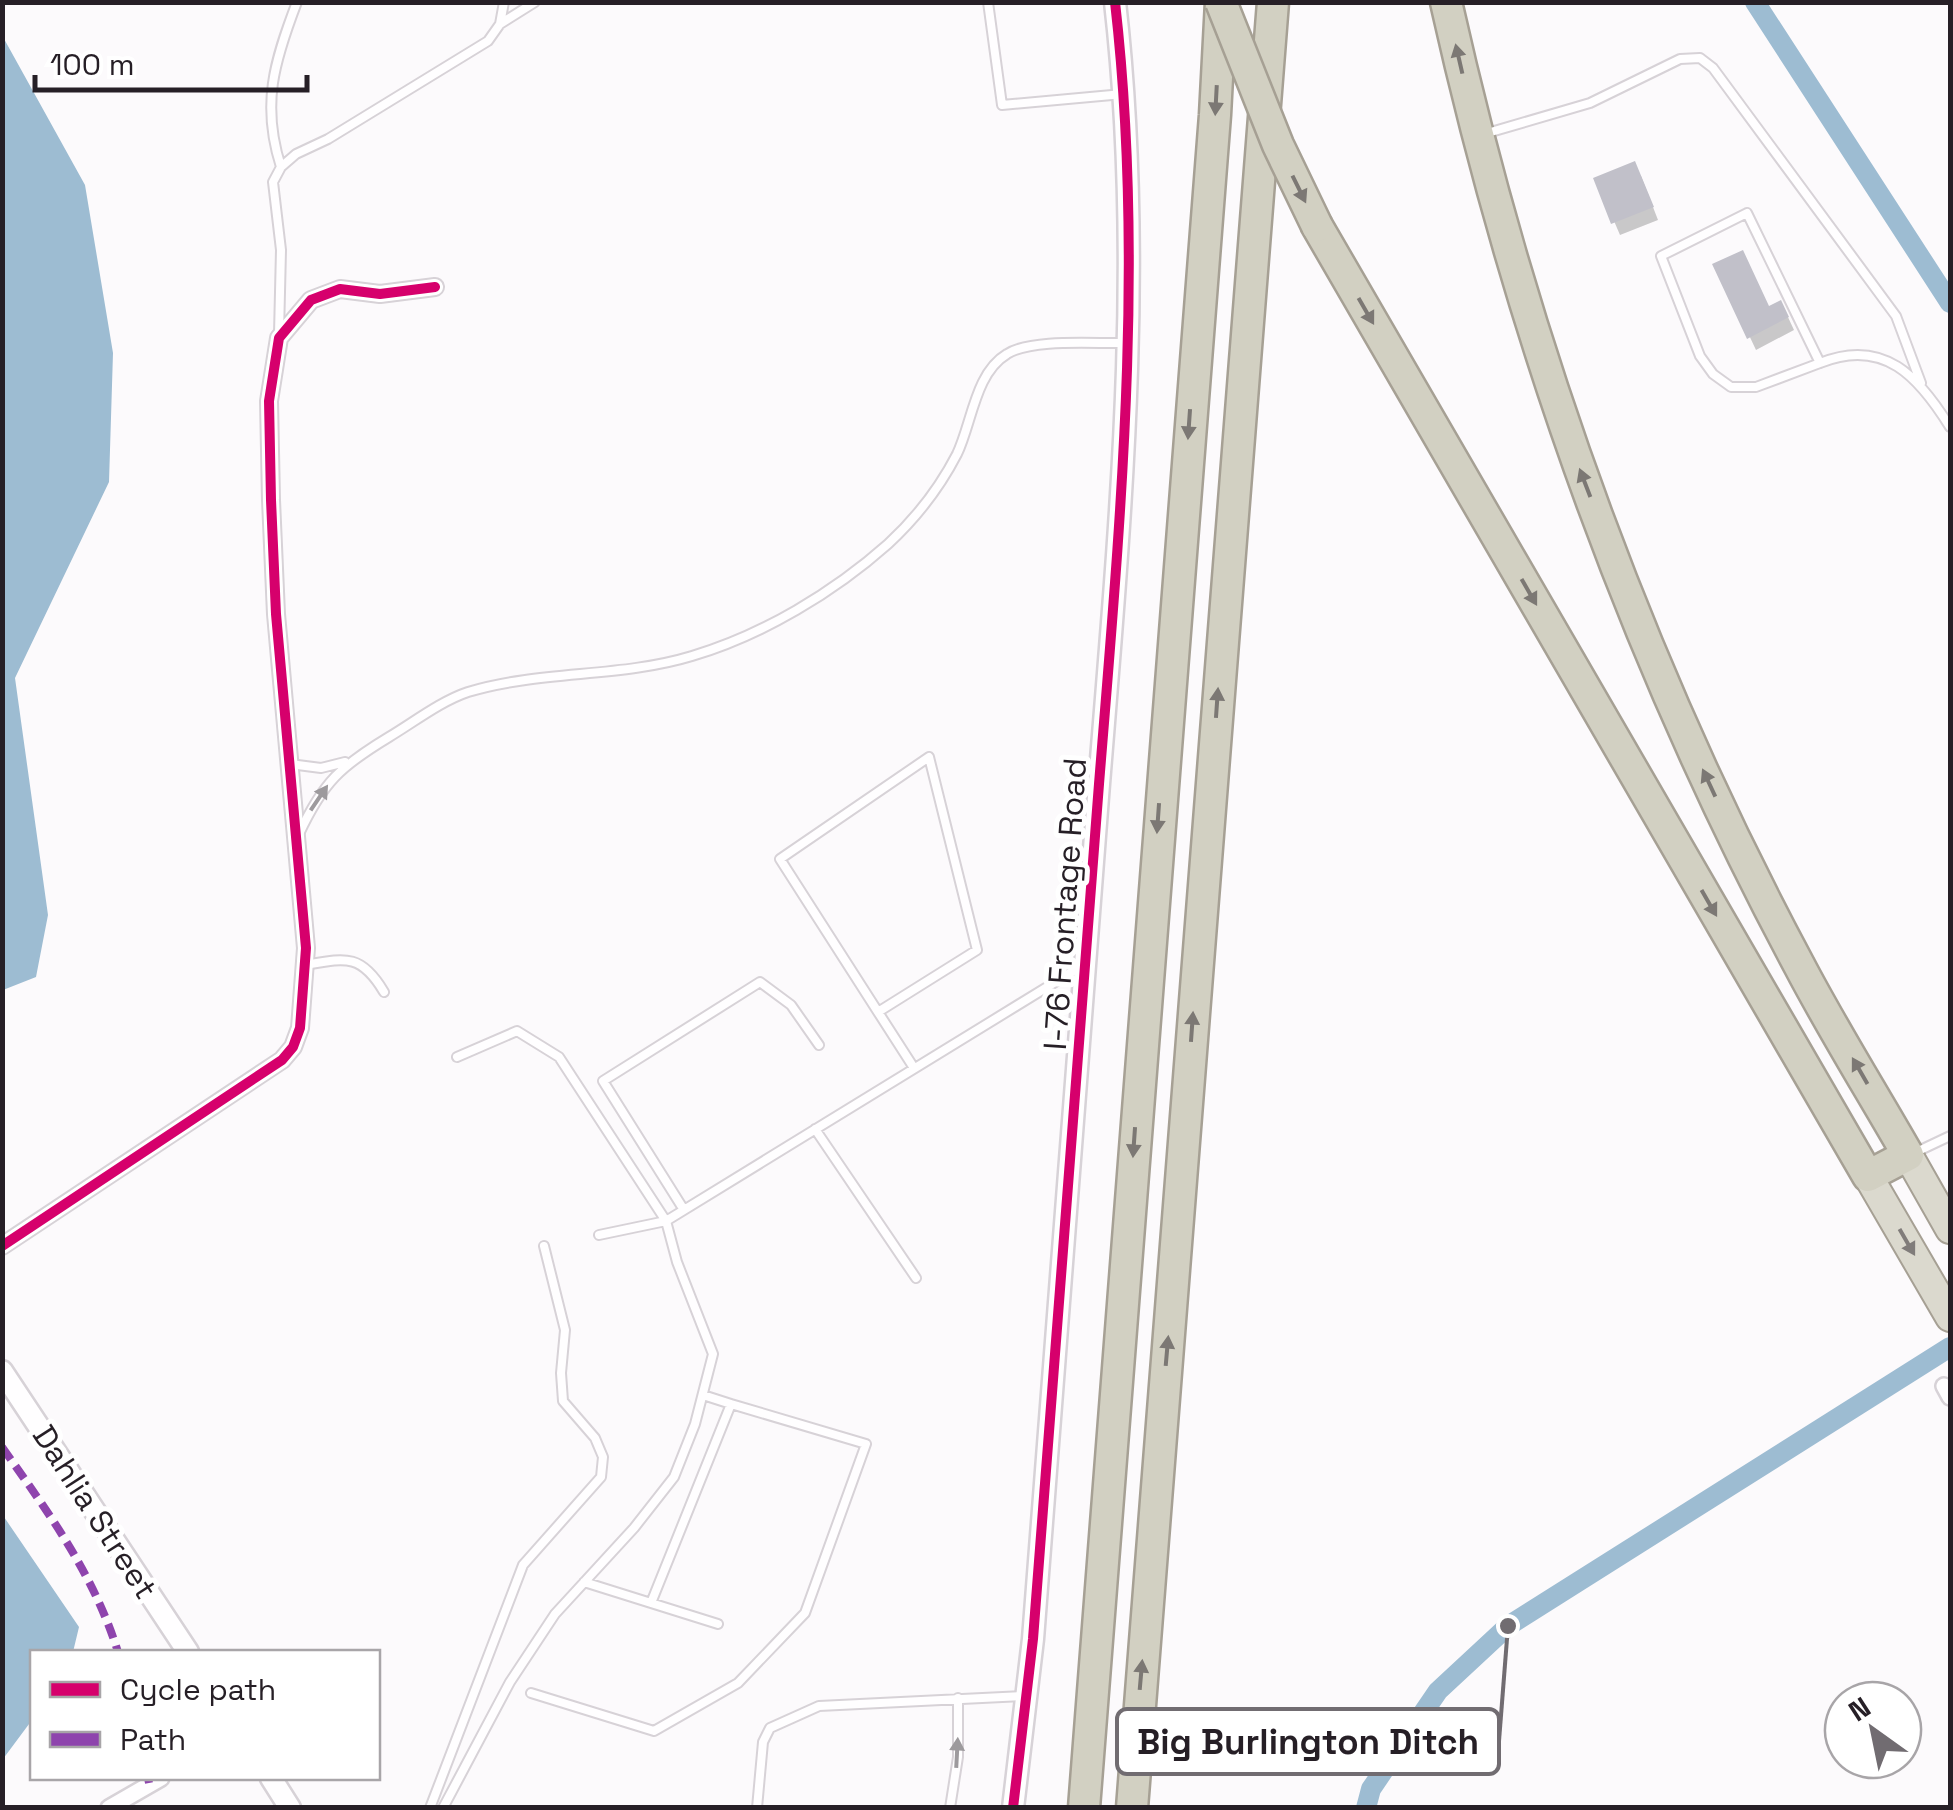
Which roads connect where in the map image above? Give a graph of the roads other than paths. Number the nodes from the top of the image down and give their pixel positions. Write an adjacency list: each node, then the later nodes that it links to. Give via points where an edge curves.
1 (296, 2): 12 (lane, via 272,86 270,134)
2 (504, 2): 9 (lane)
3 (535, 2): 9 (lane)
4 (988, 2): 10 (lane, via 1002,105)
5 (1115, 2): 10 (street, I-76 Frontage Road)
6 (1221, 2): 32 (highway, one-way to 32, bridge, via 1317,226); 60 (highway, one-way to 60)
7 (1273, 2): 61 (highway, one-way to 7)
8 (1446, 2): 11 (highway, one-way to 8)
9 (500, 24): 12 (lane, via 488,41)
10 (1124, 94): 15 (street, I-76 Frontage Road, via 1131,228)
11 (1478, 136): 17 (lane, via 1590,103 1680,59 1700,58 1896,316); 31 (highway, one-way to 11, via 1799,966 1653,658 1580,470)
12 (281, 167): 14 (lane, via 273,182 281,250)
13 (435, 288): 14 (street, via 380,294 340,289 311,300)
14 (279, 338): 20 (street, via 269,401 270,500)
15 (1127, 343): 19 (lane, via 1007,353 988,373 957,453 927,502 843,581 755,631 692,656 464,694); 22 (street, I-76 Frontage Road)
16 (1820, 362): 16 (lane, via 1756,387 1730,387 1700,356 1661,256 1747,213); 17 (lane, via 1874,354)
17 (1923, 387): 18 (lane)
18 (1950, 427)
19 (349, 761): 20 (lane, via 321,768); 21 (lane, one-way to 19, via 313,803)
20 (290, 764): 21 (street)
21 (297, 840): 23 (street)
22 (1085, 963): 28 (lane); 49 (street, I-76 Frontage Road)
23 (304, 966): 24 (lane, via 343,958 364,965); 37 (street, via 300,1028 282,1060)
24 (384, 992)
25 (878, 1012): 25 (lane, via 977,950 929,756 780,859); 28 (lane)
26 (819, 1045): 33 (lane, via 791,1005 760,982 603,1081)
27 (457, 1057): 34 (lane, via 517,1031 559,1057)
28 (914, 1068): 29 (lane)
29 (815, 1129): 33 (lane); 39 (lane)
30 (1950, 1136): 31 (lane)
31 (1908, 1156): 32 (highway); 35 (highway)
32 (1868, 1176): 40 (highway, one-way to 40)
33 (684, 1210): 34 (lane)
34 (666, 1221): 36 (lane); 42 (lane, via 713,1354)
35 (1950, 1228)
36 (599, 1235)
37 (2, 1246)
38 (544, 1246): 55 (lane, via 565,1330 564,1401 595,1438 603,1457 601,1477 523,1565)
39 (916, 1278)
40 (1948, 1312)
41 (2, 1370): 47 (street, Dahlia Street)
42 (703, 1396): 43 (lane); 44 (lane, via 674,1477)
43 (731, 1404): 45 (lane); 48 (lane, via 866,1444 806,1612 738,1683 654,1731)
44 (584, 1582): 45 (lane); 56 (lane, via 554,1614 510,1682)
45 (651, 1603): 46 (lane)
46 (718, 1624)
47 (187, 1650)
48 (531, 1693)
49 (1026, 1696): 50 (lane); 59 (street, I-76 Frontage Road)
50 (958, 1698): 57 (lane, via 819,1706 770,1728 762,1742); 58 (lane, one-way to 50)
51 (158, 1780): 53 (street)
52 (271, 1780): 54 (street)
53 (109, 1808)
54 (290, 1808)
55 (430, 1808)
56 (443, 1808)
57 (756, 1808)
58 (950, 1808)
59 (1013, 1808)
60 (1084, 1808)
61 (1132, 1808)

